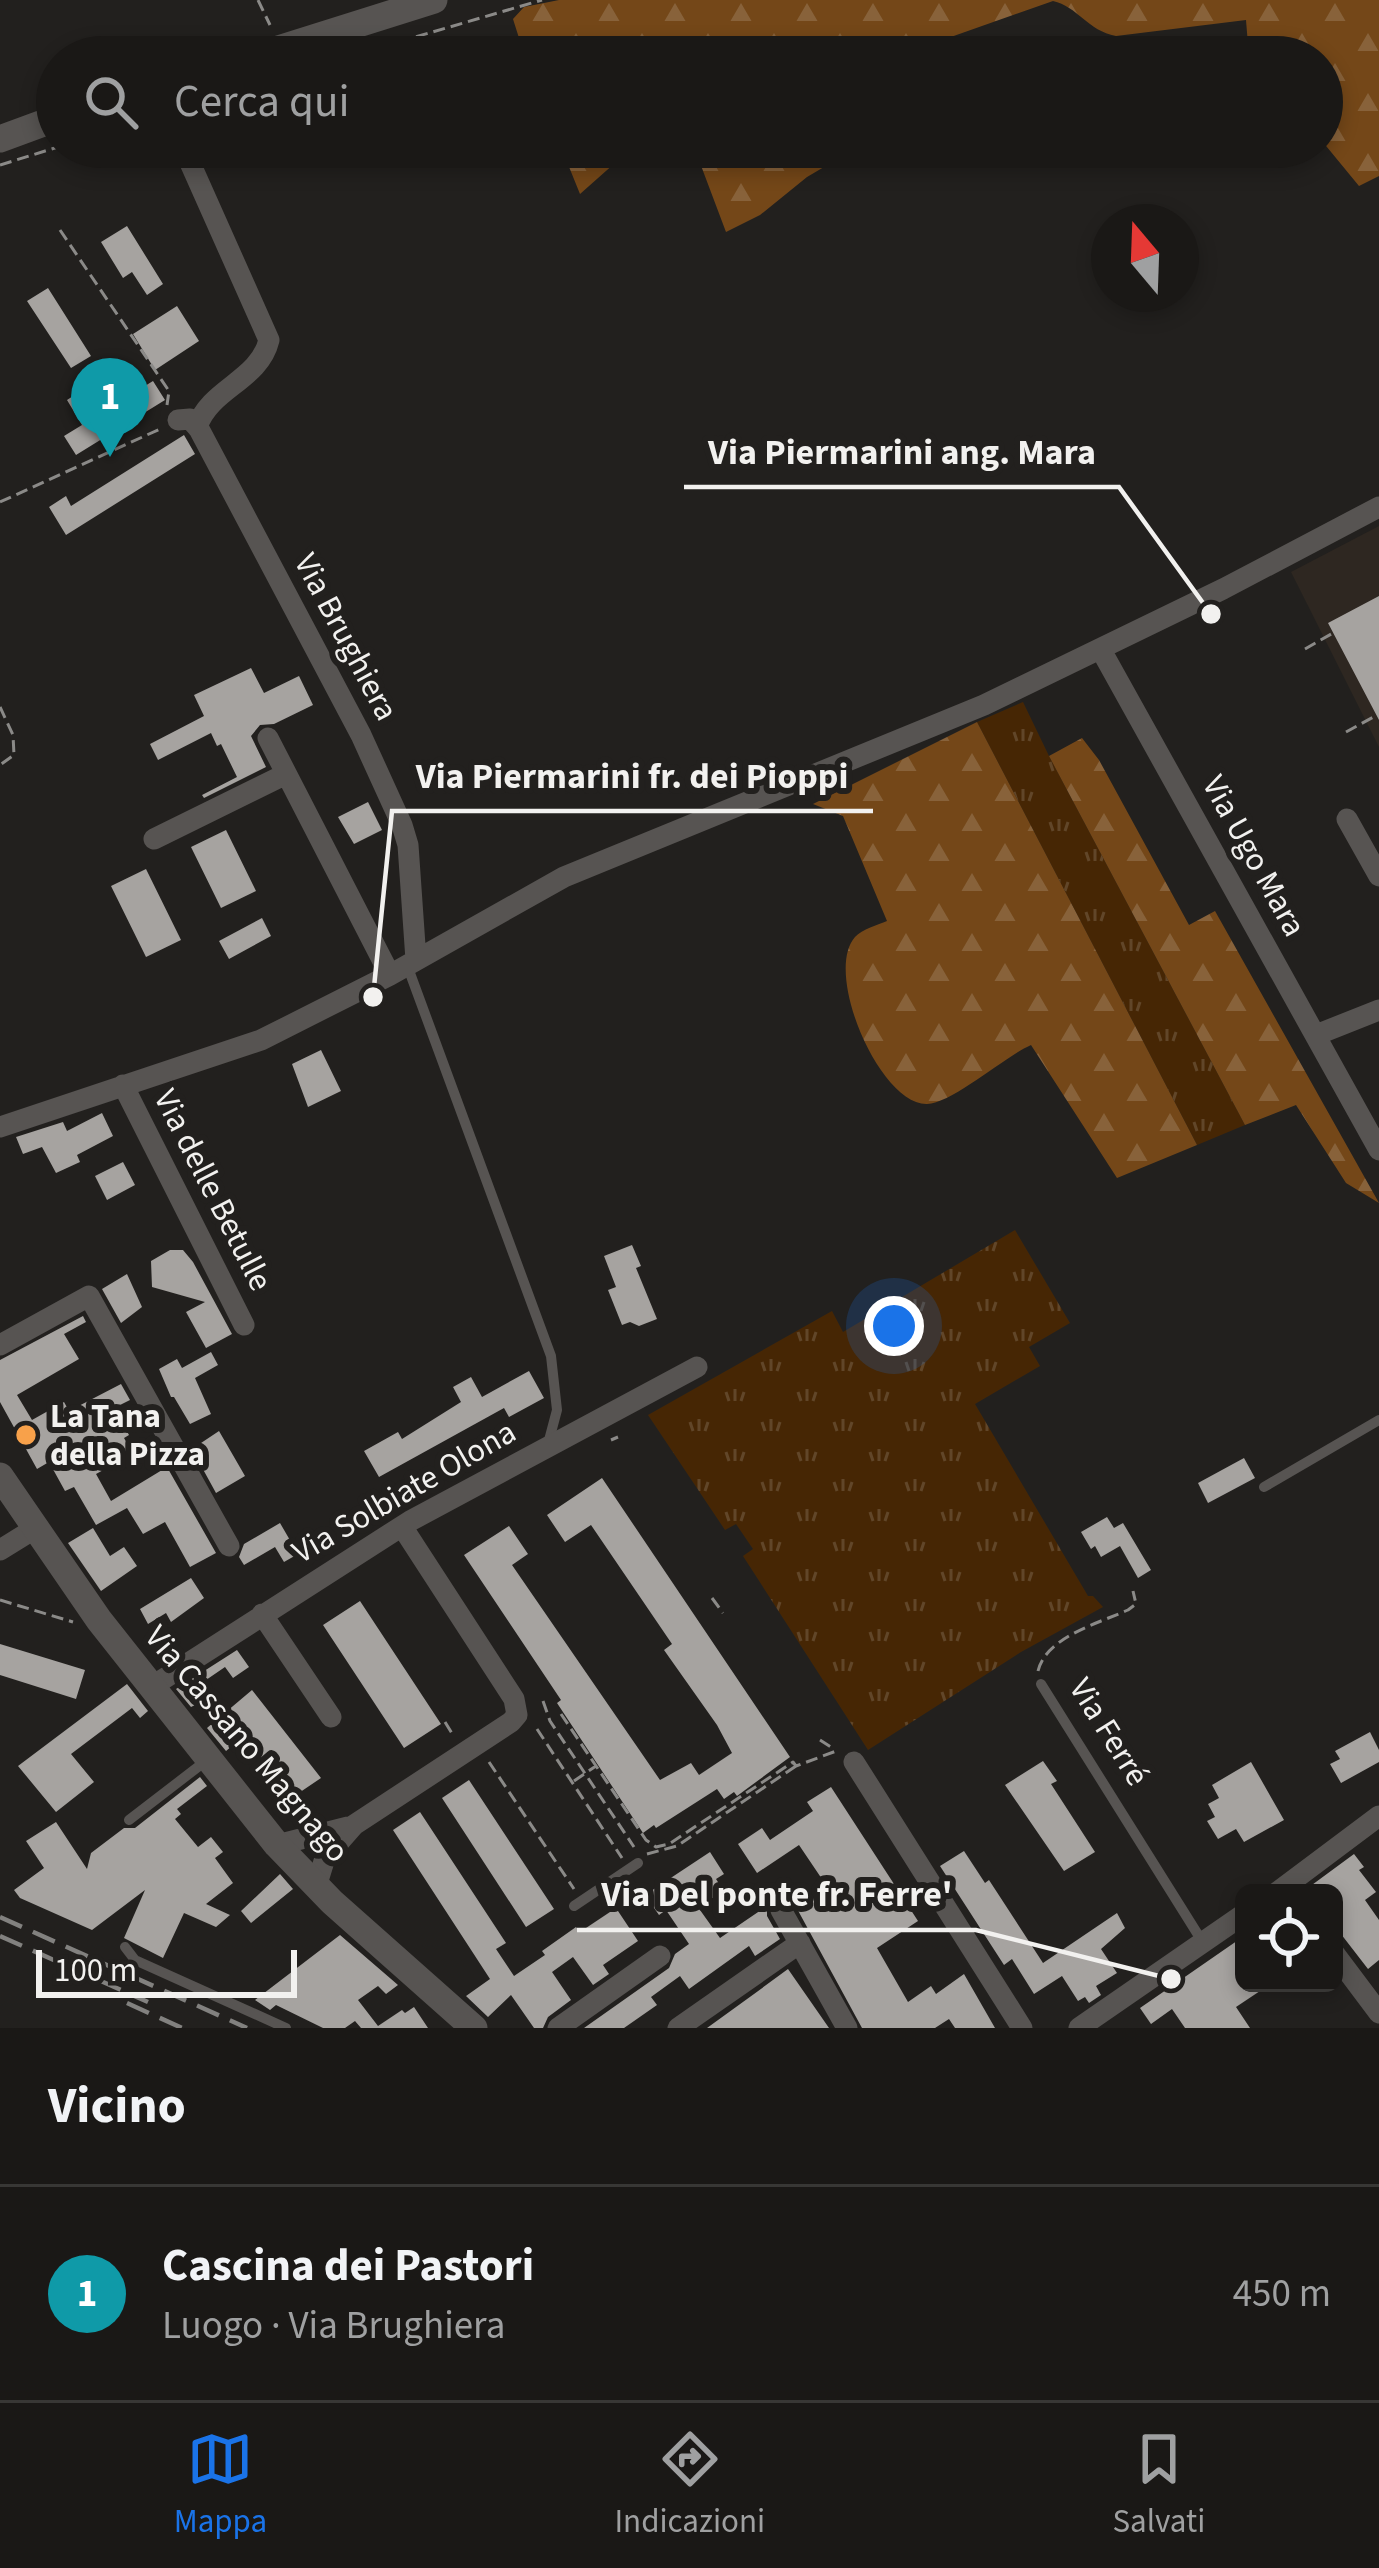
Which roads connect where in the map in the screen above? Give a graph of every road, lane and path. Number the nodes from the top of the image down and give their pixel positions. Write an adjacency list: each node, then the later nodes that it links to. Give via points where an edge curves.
1 (258, 0): 4 (path)
2 (434, 0): 5 (street)
3 (542, 0): 6 (path)
4 (276, 36)
5 (320, 36)
6 (418, 36)
7 (36, 120): 9 (street)
8 (36, 125): 10 (street)
9 (0, 126)
10 (0, 139)
11 (36, 154): 12 (path)
12 (0, 165)
13 (192, 168): 15 (street, via 269,340 257,365)
14 (60, 230): 15 (path, via 169,391)
15 (181, 424): 16 (path); 30 (street, Via Brughiera, via 361,735 402,824)
16 (0, 502)
17 (1379, 507): 20 (street)
18 (1334, 633): 19 (path)
19 (1305, 649)
20 (1101, 650): 30 (street, via 600,861); 32 (street, Via Ugo Mara)
21 (0, 707): 25 (path, via 16,746)
22 (1377, 715): 23 (path)
23 (1346, 732)
24 (268, 738): 26 (street)
25 (0, 765)
26 (286, 774): 28 (street); 30 (street)
27 (1347, 820): 29 (street)
28 (154, 839)
29 (1379, 876)
30 (404, 967): 33 (street, via 252,1043); 42 (lane, via 551,1355 556,1410)
31 (1379, 1010): 32 (street)
32 (1316, 1035): 35 (street, Via Ugo Mara)
33 (123, 1085): 34 (street); 36 (street, Via delle Betulle)
34 (0, 1126)
35 (1379, 1150)
36 (244, 1324)
37 (0, 1345): 47 (street, via 89,1296)
38 (697, 1367): 42 (street, Via Solbiate Olona)
39 (1379, 1420): 44 (lane)
40 (618, 1437): 41 (path)
41 (611, 1440)
42 (547, 1448): 45 (street, Via Solbiate Olona)
43 (0, 1476): 46 (street, Via Cassano Magnago)
44 (1264, 1487)
45 (403, 1528): 53 (street, Via Solbiate Olona); 73 (street, via 517,1713)
46 (34, 1529): 48 (street); 56 (street, Via Cassano Magnago)
47 (229, 1546)
48 (0, 1550)
49 (1133, 1592): 55 (path, Via Ferré, via 1129,1610 1042,1657)
50 (712, 1598): 52 (path)
51 (0, 1600): 54 (path)
52 (723, 1613)
53 (262, 1614): 56 (street, Via Solbiate Olona); 59 (street)
54 (90, 1627)
55 (1041, 1684): 82 (lane, Via Ferré)
56 (151, 1687): 65 (street, Via Cassano Magnago)
57 (543, 1701): 69 (path)
58 (561, 1714): 67 (path)
59 (331, 1717)
60 (445, 1722): 62 (path)
61 (537, 1729): 70 (path)
62 (453, 1735)
63 (820, 1740): 64 (path)
64 (845, 1751): 68 (path); 93 (street)
65 (207, 1760): 72 (lane); 74 (street, Via Cassano Magnago)
66 (489, 1762): 79 (path)
67 (596, 1766): 68 (path, via 656,1847); 69 (path)
68 (796, 1766): 69 (path, via 653,1855 635,1848)
69 (585, 1773): 70 (path)
70 (572, 1782): 75 (path)
71 (1379, 1816): 77 (street)
72 (129, 1820)
73 (354, 1825): 74 (street); 78 (street, via 325,1858)
74 (277, 1845): 78 (street, Via Cassano Magnago)
75 (622, 1858)
76 (638, 1863): 79 (lane)
77 (1288, 1884)
78 (316, 1887): 89 (street, Via Cassano Magnago)
79 (578, 1904)
80 (781, 1910): 83 (street)
81 (1235, 1920): 82 (street)
82 (1202, 1941): 94 (street)
83 (800, 1943): 91 (street); 92 (street)
84 (124, 1947): 88 (lane, via 135,1960)
85 (660, 1956): 90 (street)
86 (1343, 1965): 87 (street)
87 (1379, 2013)
88 (286, 2028)
89 (474, 2028)
90 (558, 2028)
91 (678, 2028)
92 (848, 2028)
93 (1022, 2028)
94 (1079, 2028)

